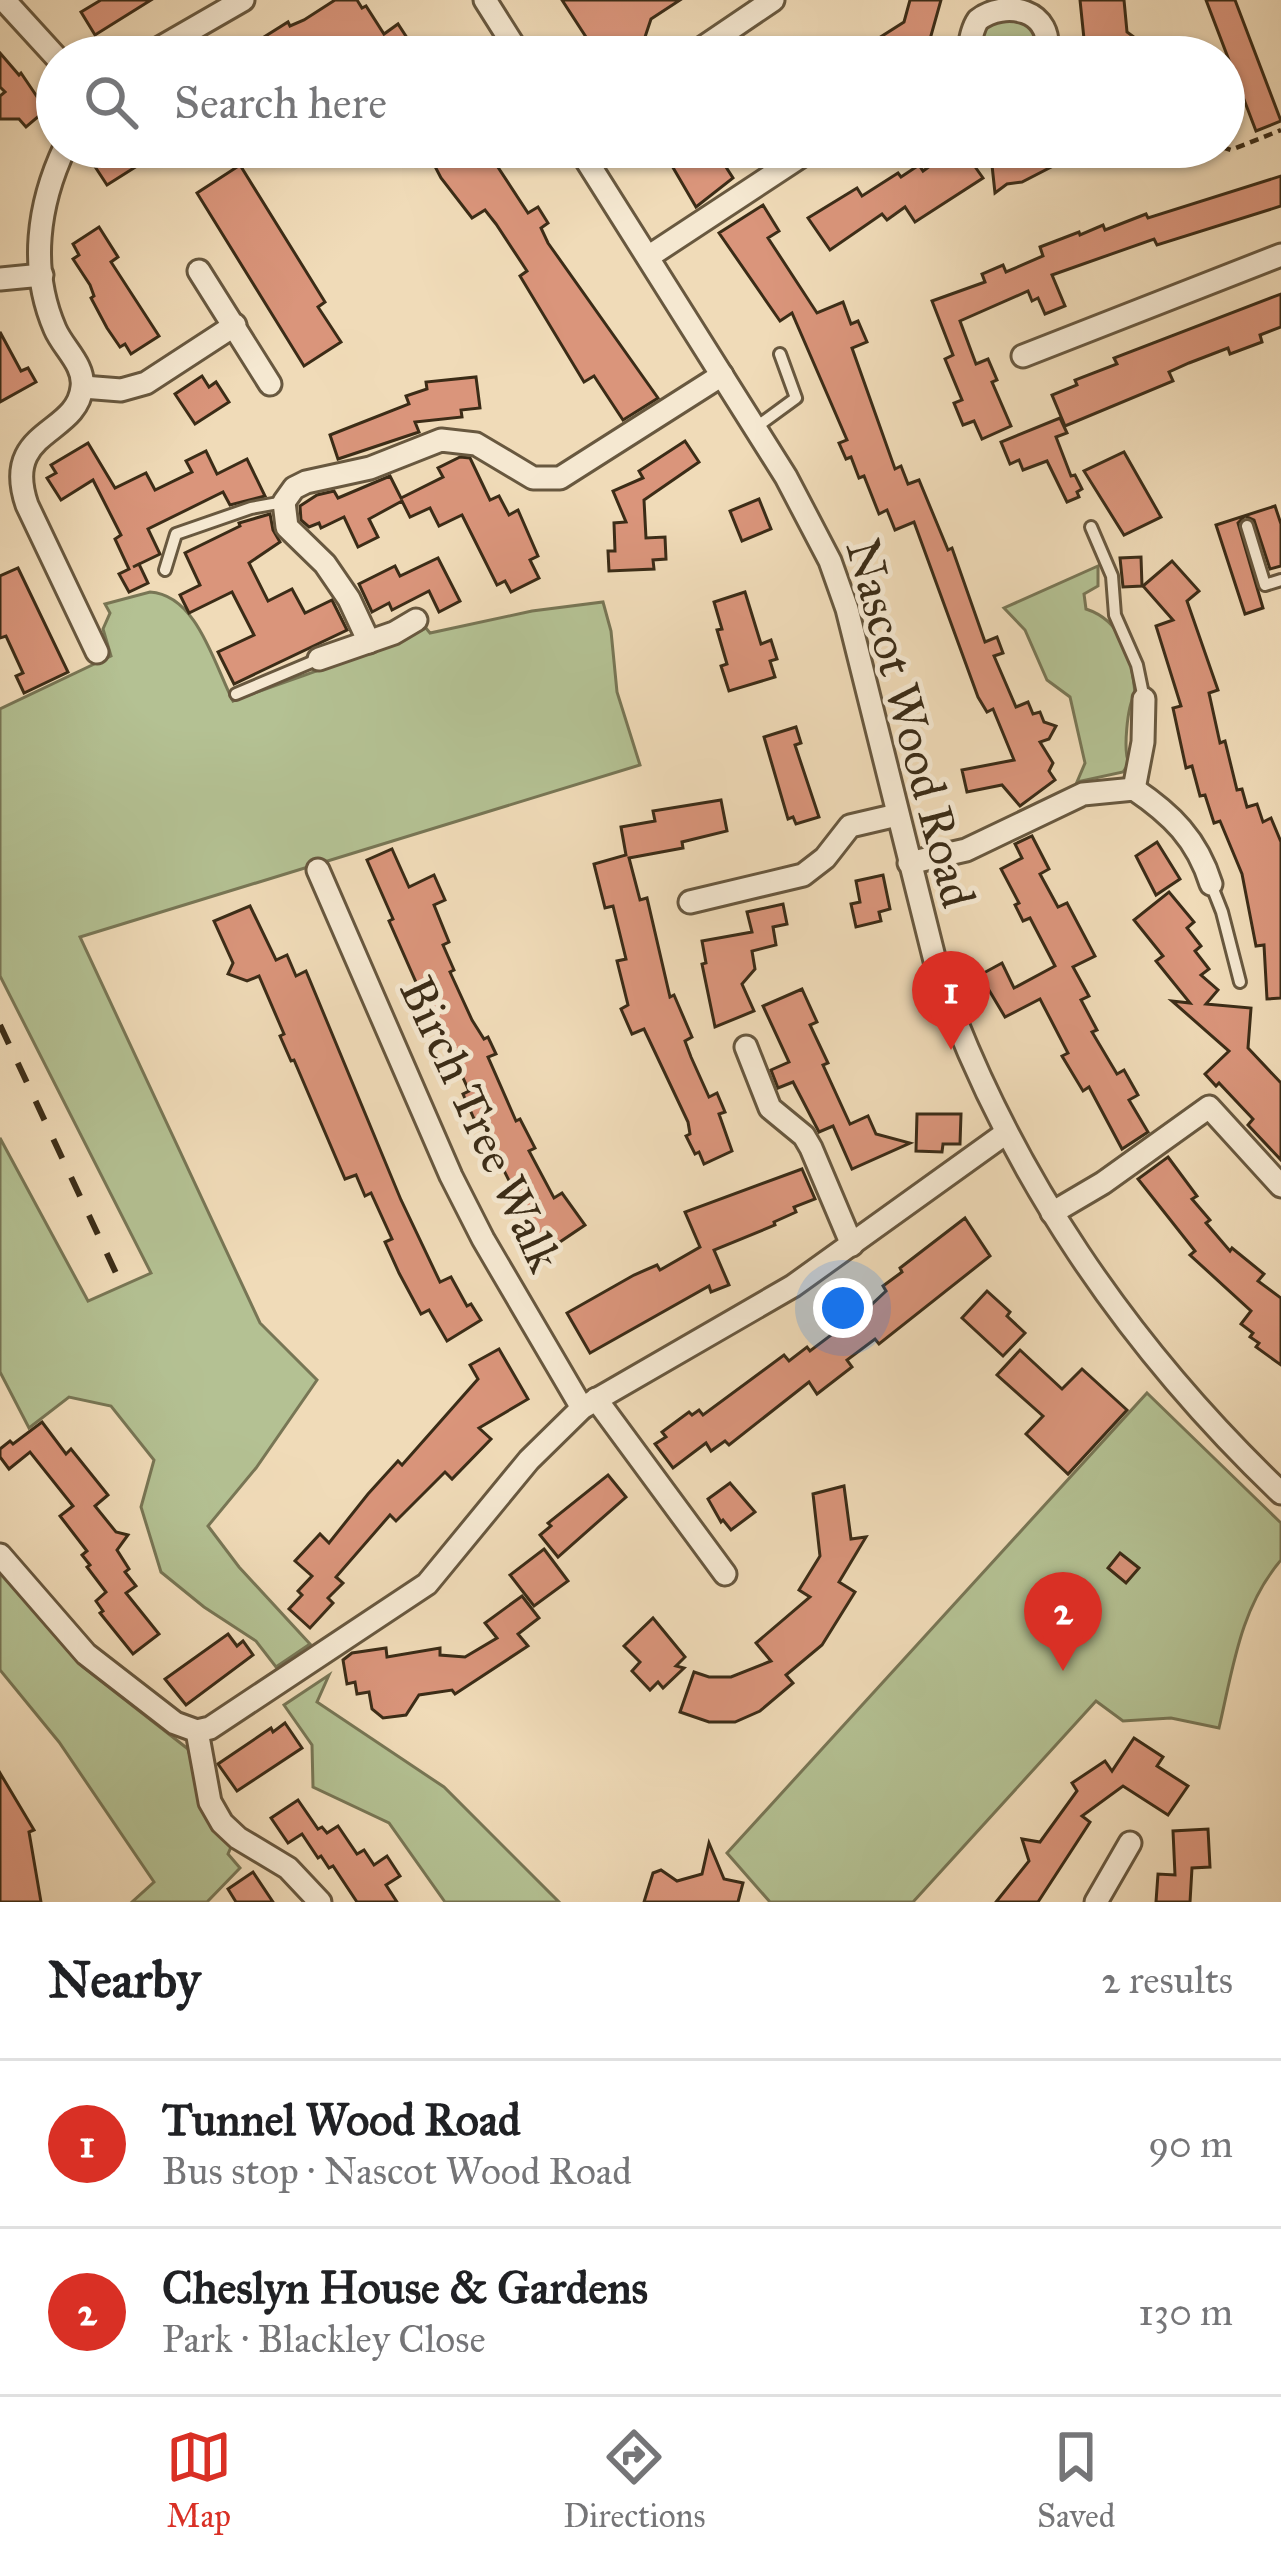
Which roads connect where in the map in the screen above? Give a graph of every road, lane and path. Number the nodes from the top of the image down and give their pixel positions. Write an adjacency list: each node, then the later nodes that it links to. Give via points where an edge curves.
1 (4, 0): 5 (street)
2 (243, 0): 6 (street)
3 (485, 0): 7 (street)
4 (773, 0): 8 (street)
5 (37, 36)
6 (180, 36)
7 (507, 36)
8 (719, 36)
9 (972, 36): 10 (street, via 991,6 1010,2 1030,8)
10 (1048, 36)
11 (1281, 130): 12 (path)
12 (1245, 144)
13 (57, 168): 19 (street, via 41,213)
14 (591, 168): 17 (street, Nascot Wood Road)
15 (783, 168): 17 (street)
16 (1281, 255): 23 (street)
17 (648, 257): 24 (street, Nascot Wood Road)
18 (199, 271): 21 (street)
19 (42, 274): 20 (street); 26 (street, via 53,326)
20 (0, 279)
21 (235, 326): 25 (street); 26 (street, via 146,383)
22 (779, 355): 27 (lane, via 796,398)
23 (1023, 356)
24 (722, 375): 27 (street, Nascot Wood Road); 28 (street, via 560,478 533,478 476,444 441,440 306,482)
25 (270, 385)
26 (82, 387): 35 (street, via 76,404 29,451 21,484)
27 (755, 428): 40 (street, Nascot Wood Road, via 830,562)
28 (284, 502): 31 (lane, via 176,534); 34 (street, via 286,526 325,563)
29 (1247, 526): 32 (lane, via 1265,585)
30 (1091, 527): 38 (lane)
31 (165, 570)
32 (1281, 580)
33 (416, 620): 34 (street)
34 (369, 641): 36 (street)
35 (97, 652)
36 (319, 659): 37 (lane)
37 (236, 694)
38 (1144, 699): 39 (street)
39 (1134, 788): 41 (street, via 1067,800 966,850); 43 (street, via 1185,831)
40 (897, 815): 41 (street, Nascot Wood Road); 44 (street, via 850,826 803,875)
41 (909, 863): 47 (street, Nascot Wood Road, via 944,990)
42 (318, 870): 51 (street, Birch Tree Walk, via 482,1238)
43 (1211, 884): 45 (lane)
44 (690, 902)
45 (1240, 982)
46 (746, 1046): 50 (street, via 770,1108 811,1148)
47 (1006, 1133): 49 (street, Nascot Wood Road); 50 (street)
48 (1281, 1186): 49 (street, via 1209,1107)
49 (1052, 1214): 52 (street, Nascot Wood Road, via 1125,1322)
50 (852, 1245): 51 (street)
51 (589, 1404): 54 (street, Birch Tree Walk); 55 (street, via 529,1460 427,1584)
52 (1281, 1493)
53 (0, 1555): 55 (street, via 86,1654)
54 (725, 1574)
55 (197, 1731): 57 (street, via 210,1802 222,1823 288,1868)
56 (1130, 1844): 58 (street)
57 (320, 1902)
58 (1096, 1902)

